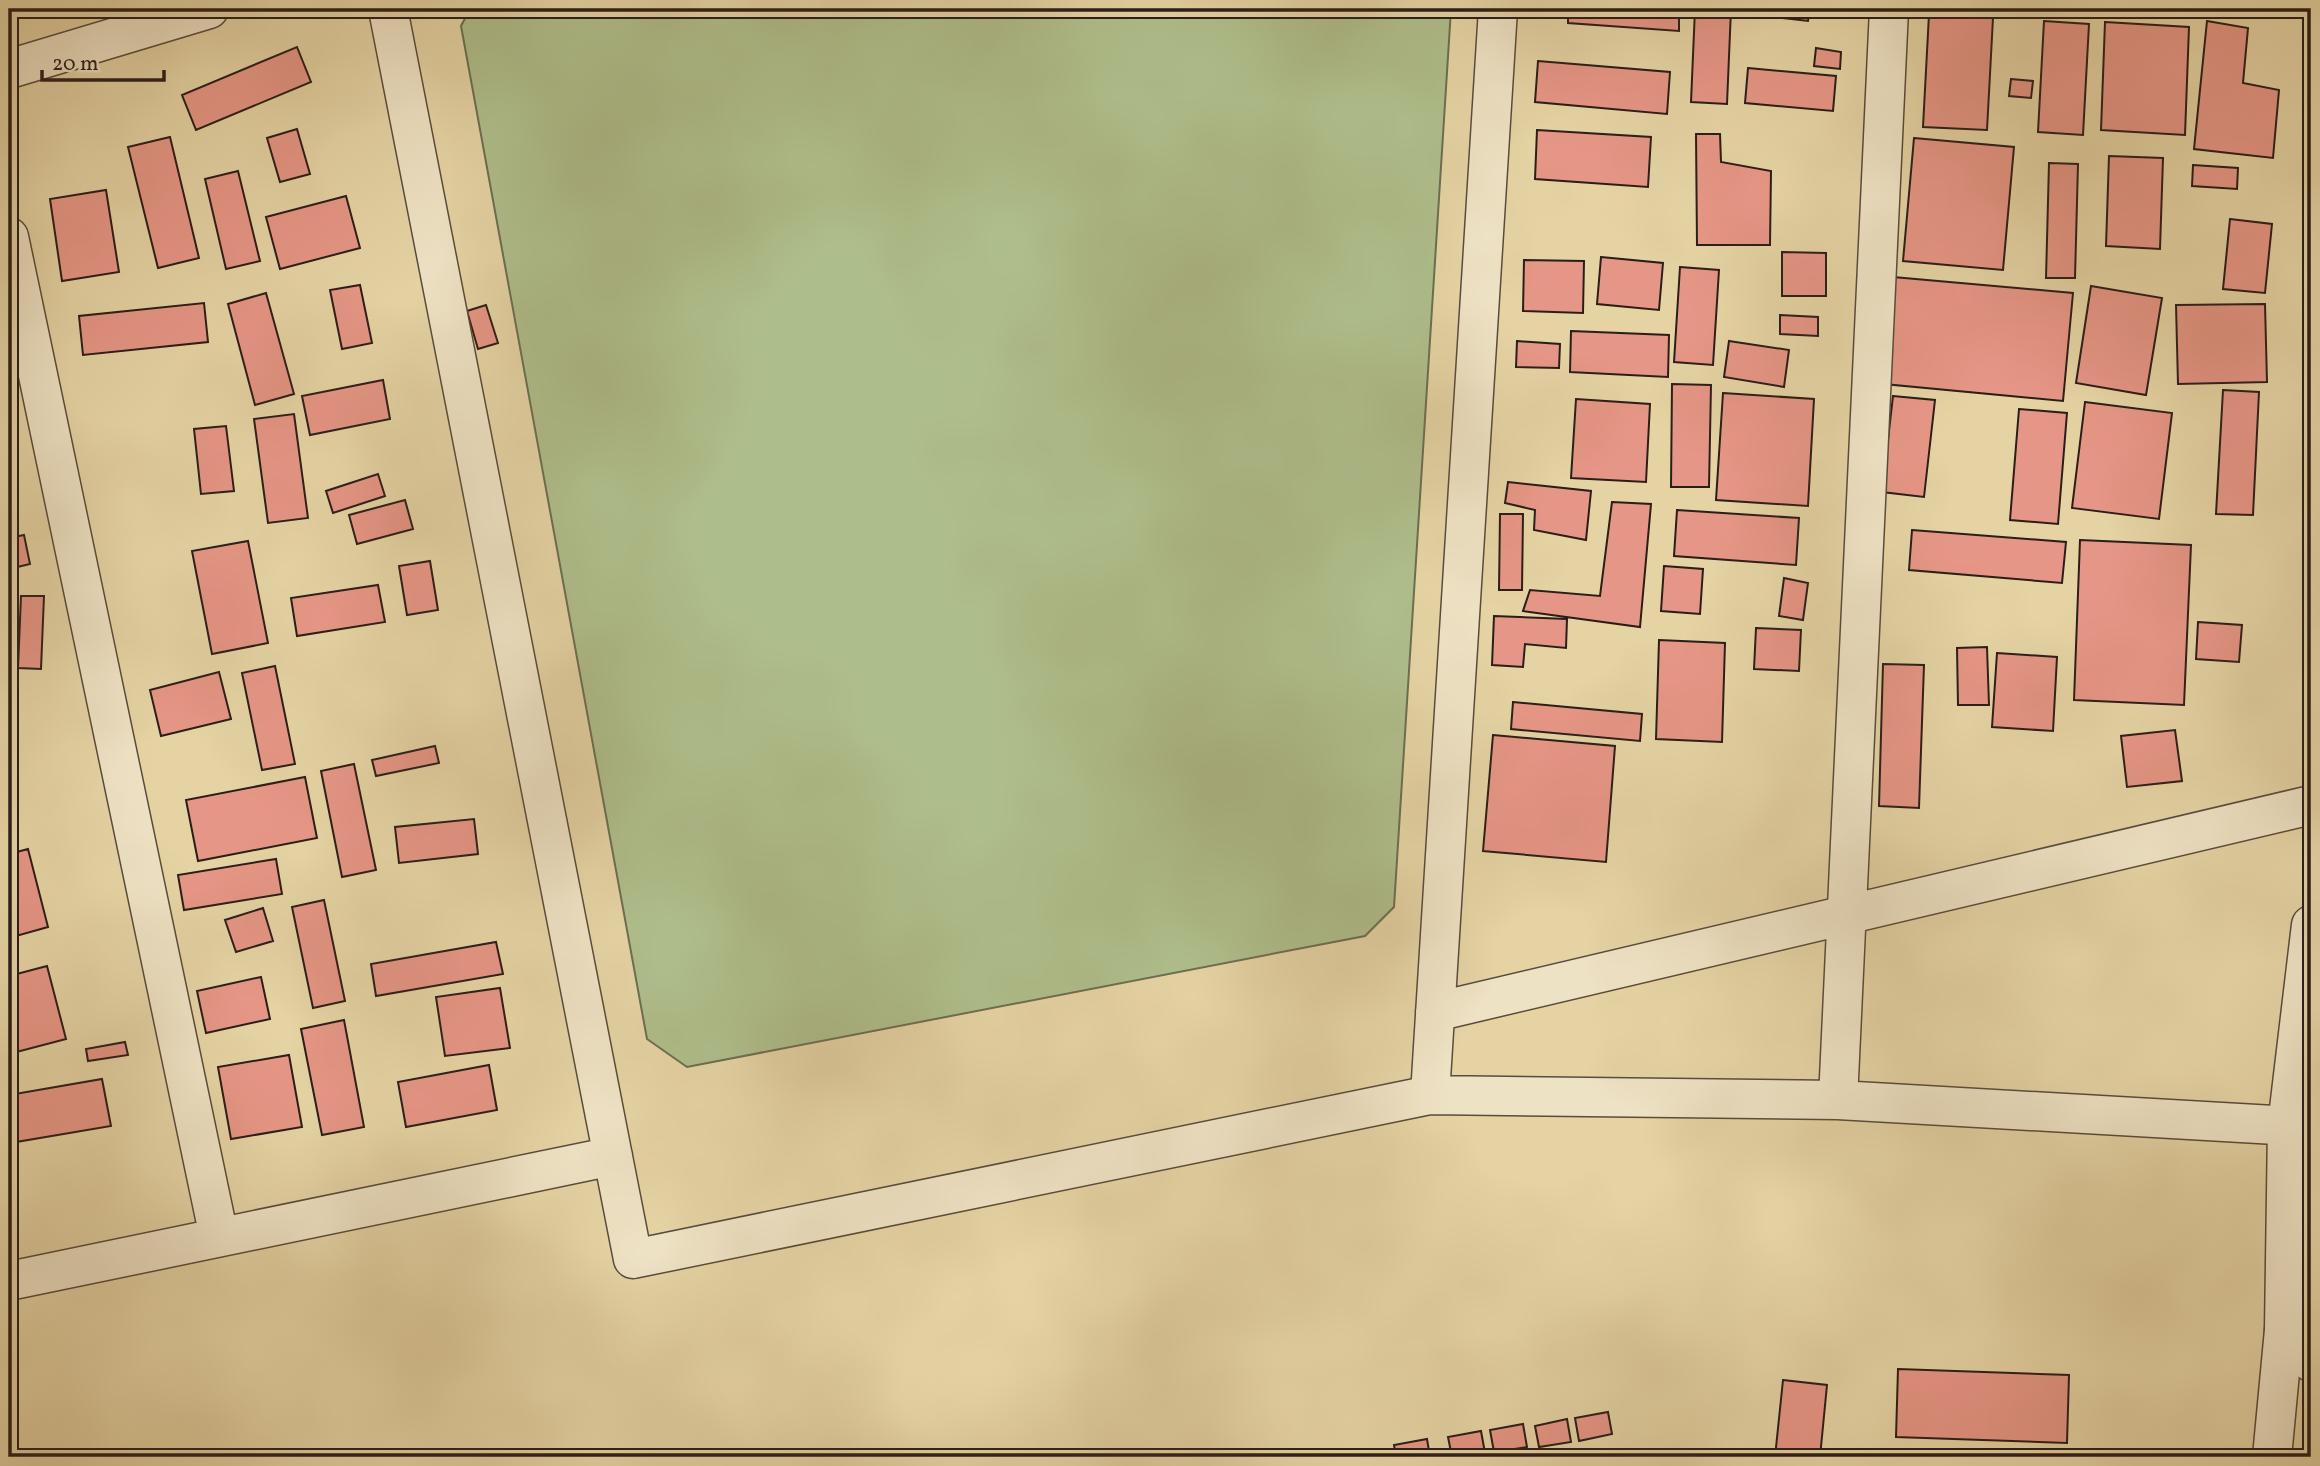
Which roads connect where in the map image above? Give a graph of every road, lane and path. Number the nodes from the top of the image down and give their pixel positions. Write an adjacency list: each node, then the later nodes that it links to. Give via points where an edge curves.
1 (209, 9): 5 (street)
2 (388, 9): 14 (street)
3 (1498, 9): 10 (street)
4 (1889, 9): 8 (street)
5 (9, 69)
6 (9, 237): 15 (street)
7 (2311, 805): 8 (street)
8 (1847, 915): 10 (street); 12 (street)
9 (2311, 925): 13 (street)
10 (1435, 1012): 11 (street)
11 (1430, 1095): 12 (street); 14 (street, via 633,1259)
12 (1838, 1100): 13 (street)
13 (2299, 1127): 17 (street)
14 (613, 1156): 15 (street)
15 (219, 1237): 16 (street)
16 (9, 1280)
17 (2284, 1330): 18 (street); 19 (street)
18 (2311, 1362)
19 (2272, 1457)

